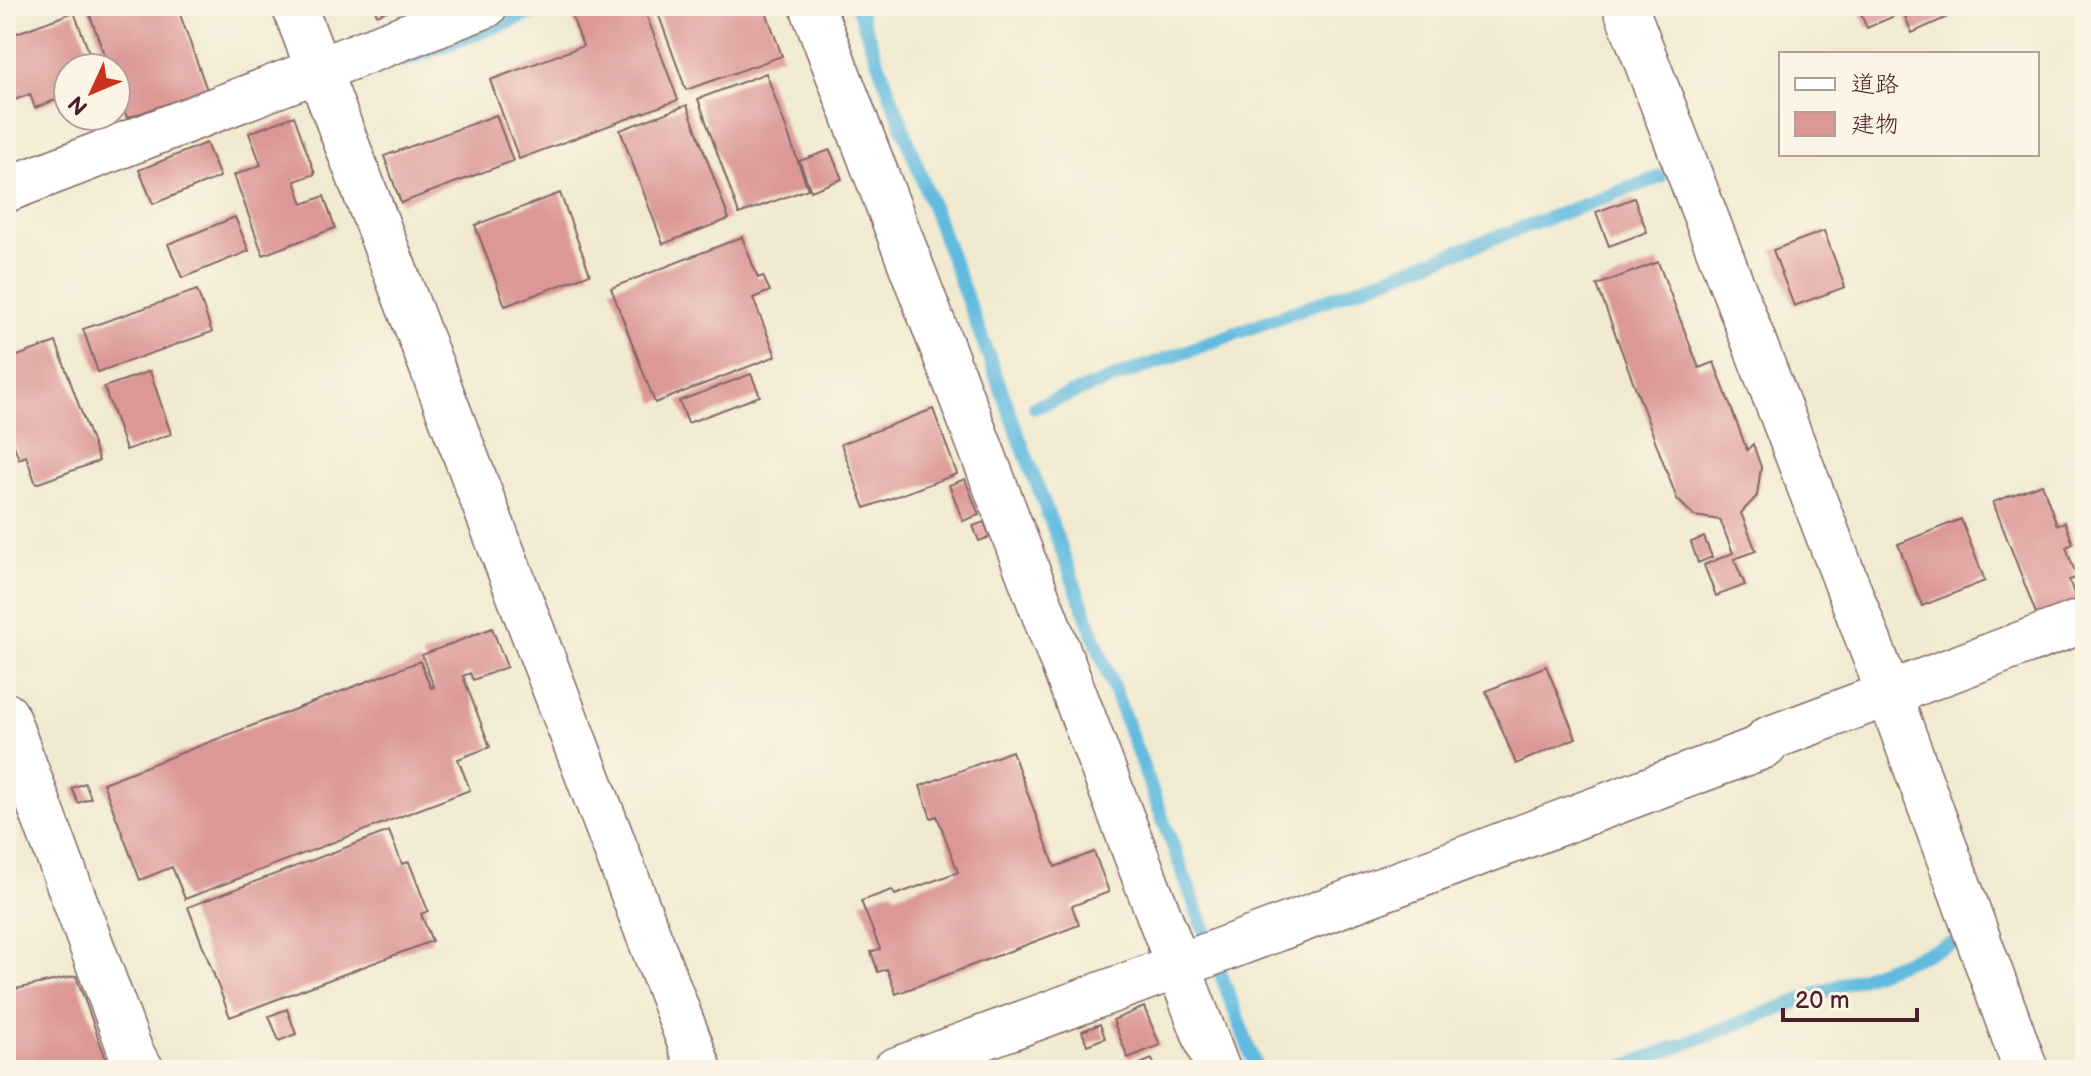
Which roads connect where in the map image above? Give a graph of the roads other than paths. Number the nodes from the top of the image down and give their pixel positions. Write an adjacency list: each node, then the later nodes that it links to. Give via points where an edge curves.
1 (294, 6): 5 (street)
2 (485, 6): 5 (street)
3 (812, 6): 10 (street)
4 (1632, 9): 8 (street)
5 (318, 69): 6 (street); 12 (street)
6 (6, 190)
7 (2085, 620): 8 (street)
8 (1889, 694): 10 (street, via 1768,739 1765,746); 15 (street)
9 (6, 715): 11 (street)
10 (1181, 965): 13 (street); 14 (street)
11 (142, 1070)
12 (700, 1070)
13 (895, 1070)
14 (1218, 1070)
15 (2026, 1070)

